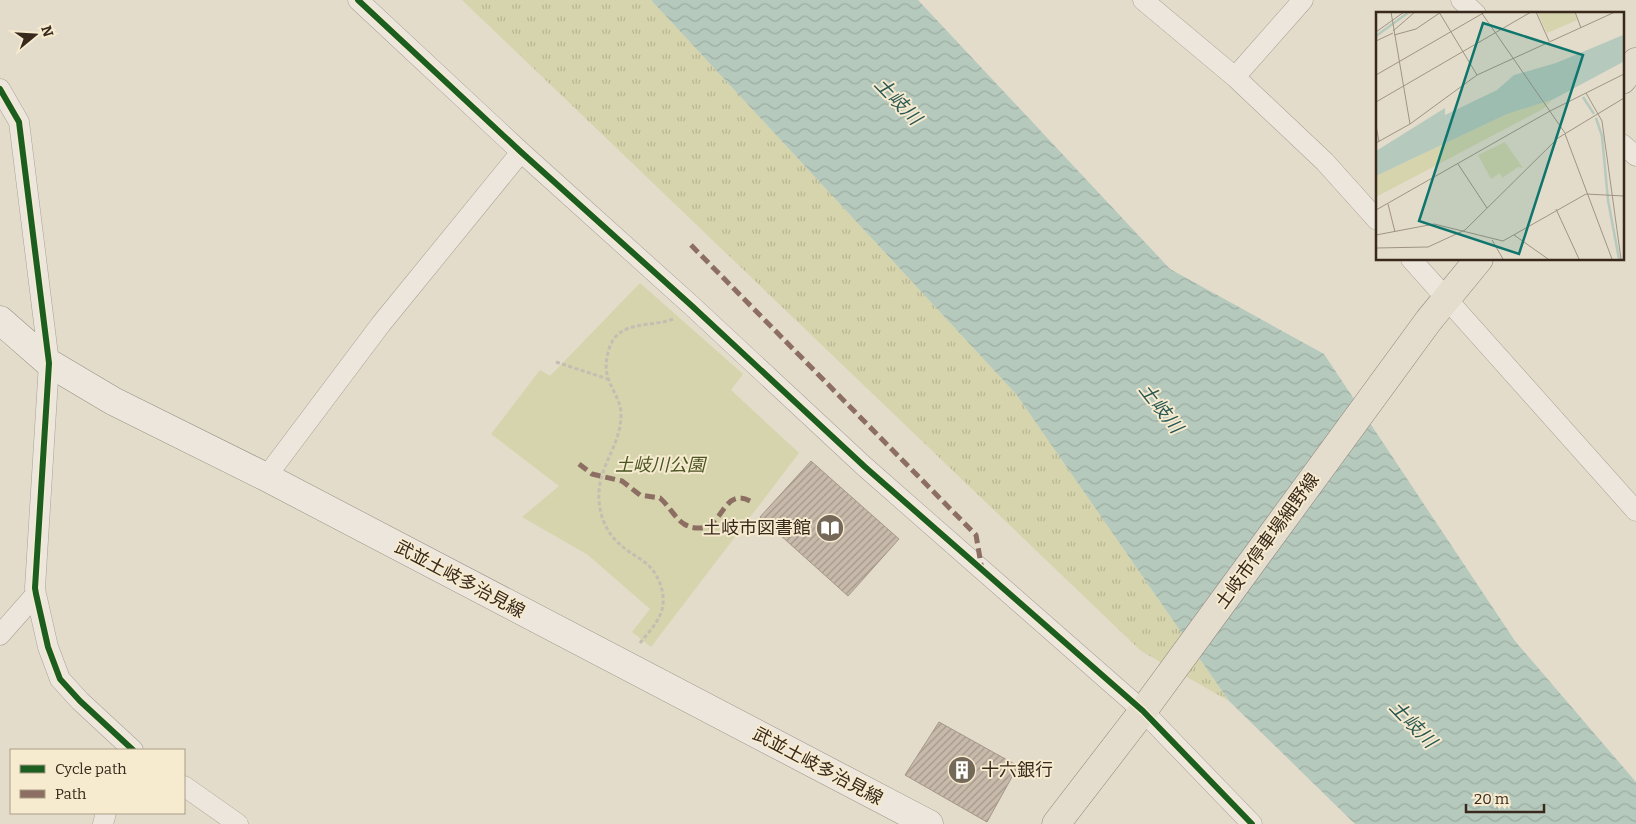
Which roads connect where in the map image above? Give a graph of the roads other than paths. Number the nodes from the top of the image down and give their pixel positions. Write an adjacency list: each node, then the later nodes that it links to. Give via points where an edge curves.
1 (358, 0): 11 (street)
2 (1143, 0): 7 (street)
3 (1303, 0): 7 (street)
4 (1461, 0): 5 (street)
5 (1474, 12)
6 (1636, 62): 8 (main road)
7 (1235, 77): 13 (street, via 1325,162)
8 (1624, 77)
9 (0, 89): 18 (street, via 19,122)
10 (1624, 146): 12 (street)
11 (521, 152): 19 (street, via 380,324); 23 (street, via 865,467)
12 (1636, 156)
13 (1376, 219)
14 (1413, 260): 16 (street)
15 (1478, 260): 16 (main road, 土岐市停車場細野線)
16 (1446, 299): 20 (street); 23 (main road, 土岐市停車場細野線)
17 (0, 320): 18 (main road, 武並土岐多治見線)
18 (48, 363): 19 (main road, 武並土岐多治見線, via 113,401); 21 (street)
19 (266, 477): 27 (main road, 武並土岐多治見線)
20 (1636, 511)
21 (36, 594): 22 (street); 24 (street, via 48,648 60,679)
22 (0, 635)
23 (1143, 711): 28 (main road, 土岐市停車場細野線); 29 (street)
24 (130, 749)
25 (185, 787): 26 (street)
26 (238, 824)
27 (929, 824)
28 (1056, 824)
29 (1252, 824)

